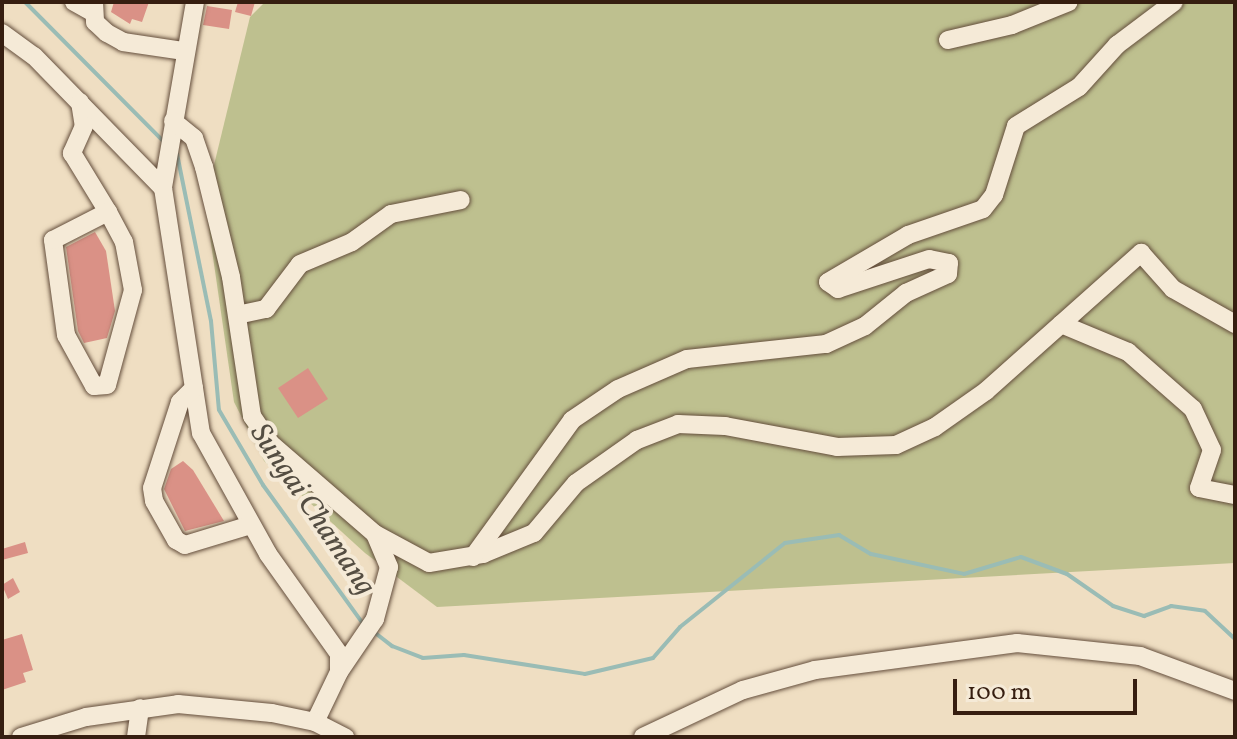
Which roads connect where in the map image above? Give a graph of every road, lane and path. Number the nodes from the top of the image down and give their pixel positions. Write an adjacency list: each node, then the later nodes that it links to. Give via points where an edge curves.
1 (74, 2): 5 (street)
2 (195, 2): 8 (street)
3 (1069, 2): 7 (street, via 1012,25)
4 (1174, 2): 23 (street, via 1117,45 1079,87 1016,126 994,195 983,209 908,235 828,282 838,289 929,259 949,263 948,274 906,293 865,326 826,344 698,356 618,389 572,420)
5 (93, 7): 8 (street, via 107,33 123,42)
6 (2, 33): 9 (street, via 25,48)
7 (948, 40)
8 (184, 51): 10 (street)
9 (80, 102): 11 (street); 12 (street, via 84,126)
10 (171, 130): 13 (street); 16 (street, via 191,134 199,150)
11 (113, 138): 12 (street); 13 (street)
12 (79, 143): 15 (street, via 72,153)
13 (163, 188): 19 (street)
14 (461, 200): 16 (street, via 391,214 352,242 300,264 266,309)
15 (108, 212): 15 (street, via 124,242 133,290 107,385 94,386 66,335 53,240)
16 (237, 315): 22 (street, via 245,397 261,431)
17 (1061, 324): 18 (street, via 1141,253 1173,289); 20 (street, via 1128,352 1193,409 1212,450 1199,488); 23 (street, via 986,391 935,427 896,445 837,447 725,426 678,424 654,430 576,483 534,533)
18 (1235, 324)
19 (194, 388): 21 (street, via 204,442); 21 (street, via 180,402 152,488 154,501 176,540 185,545)
20 (1235, 495)
21 (251, 525): 24 (street, via 327,633 339,654)
22 (375, 534): 23 (street, via 429,563); 24 (street, via 389,567 375,619)
23 (473, 557)
24 (339, 672): 27 (street)
25 (1235, 691): 31 (street, via 1140,656 1017,643 815,670 743,690)
26 (140, 708): 27 (street, via 244,707); 28 (street); 29 (street)
27 (315, 722): 30 (street)
28 (21, 737)
29 (136, 737)
30 (345, 737)
31 (643, 737)

